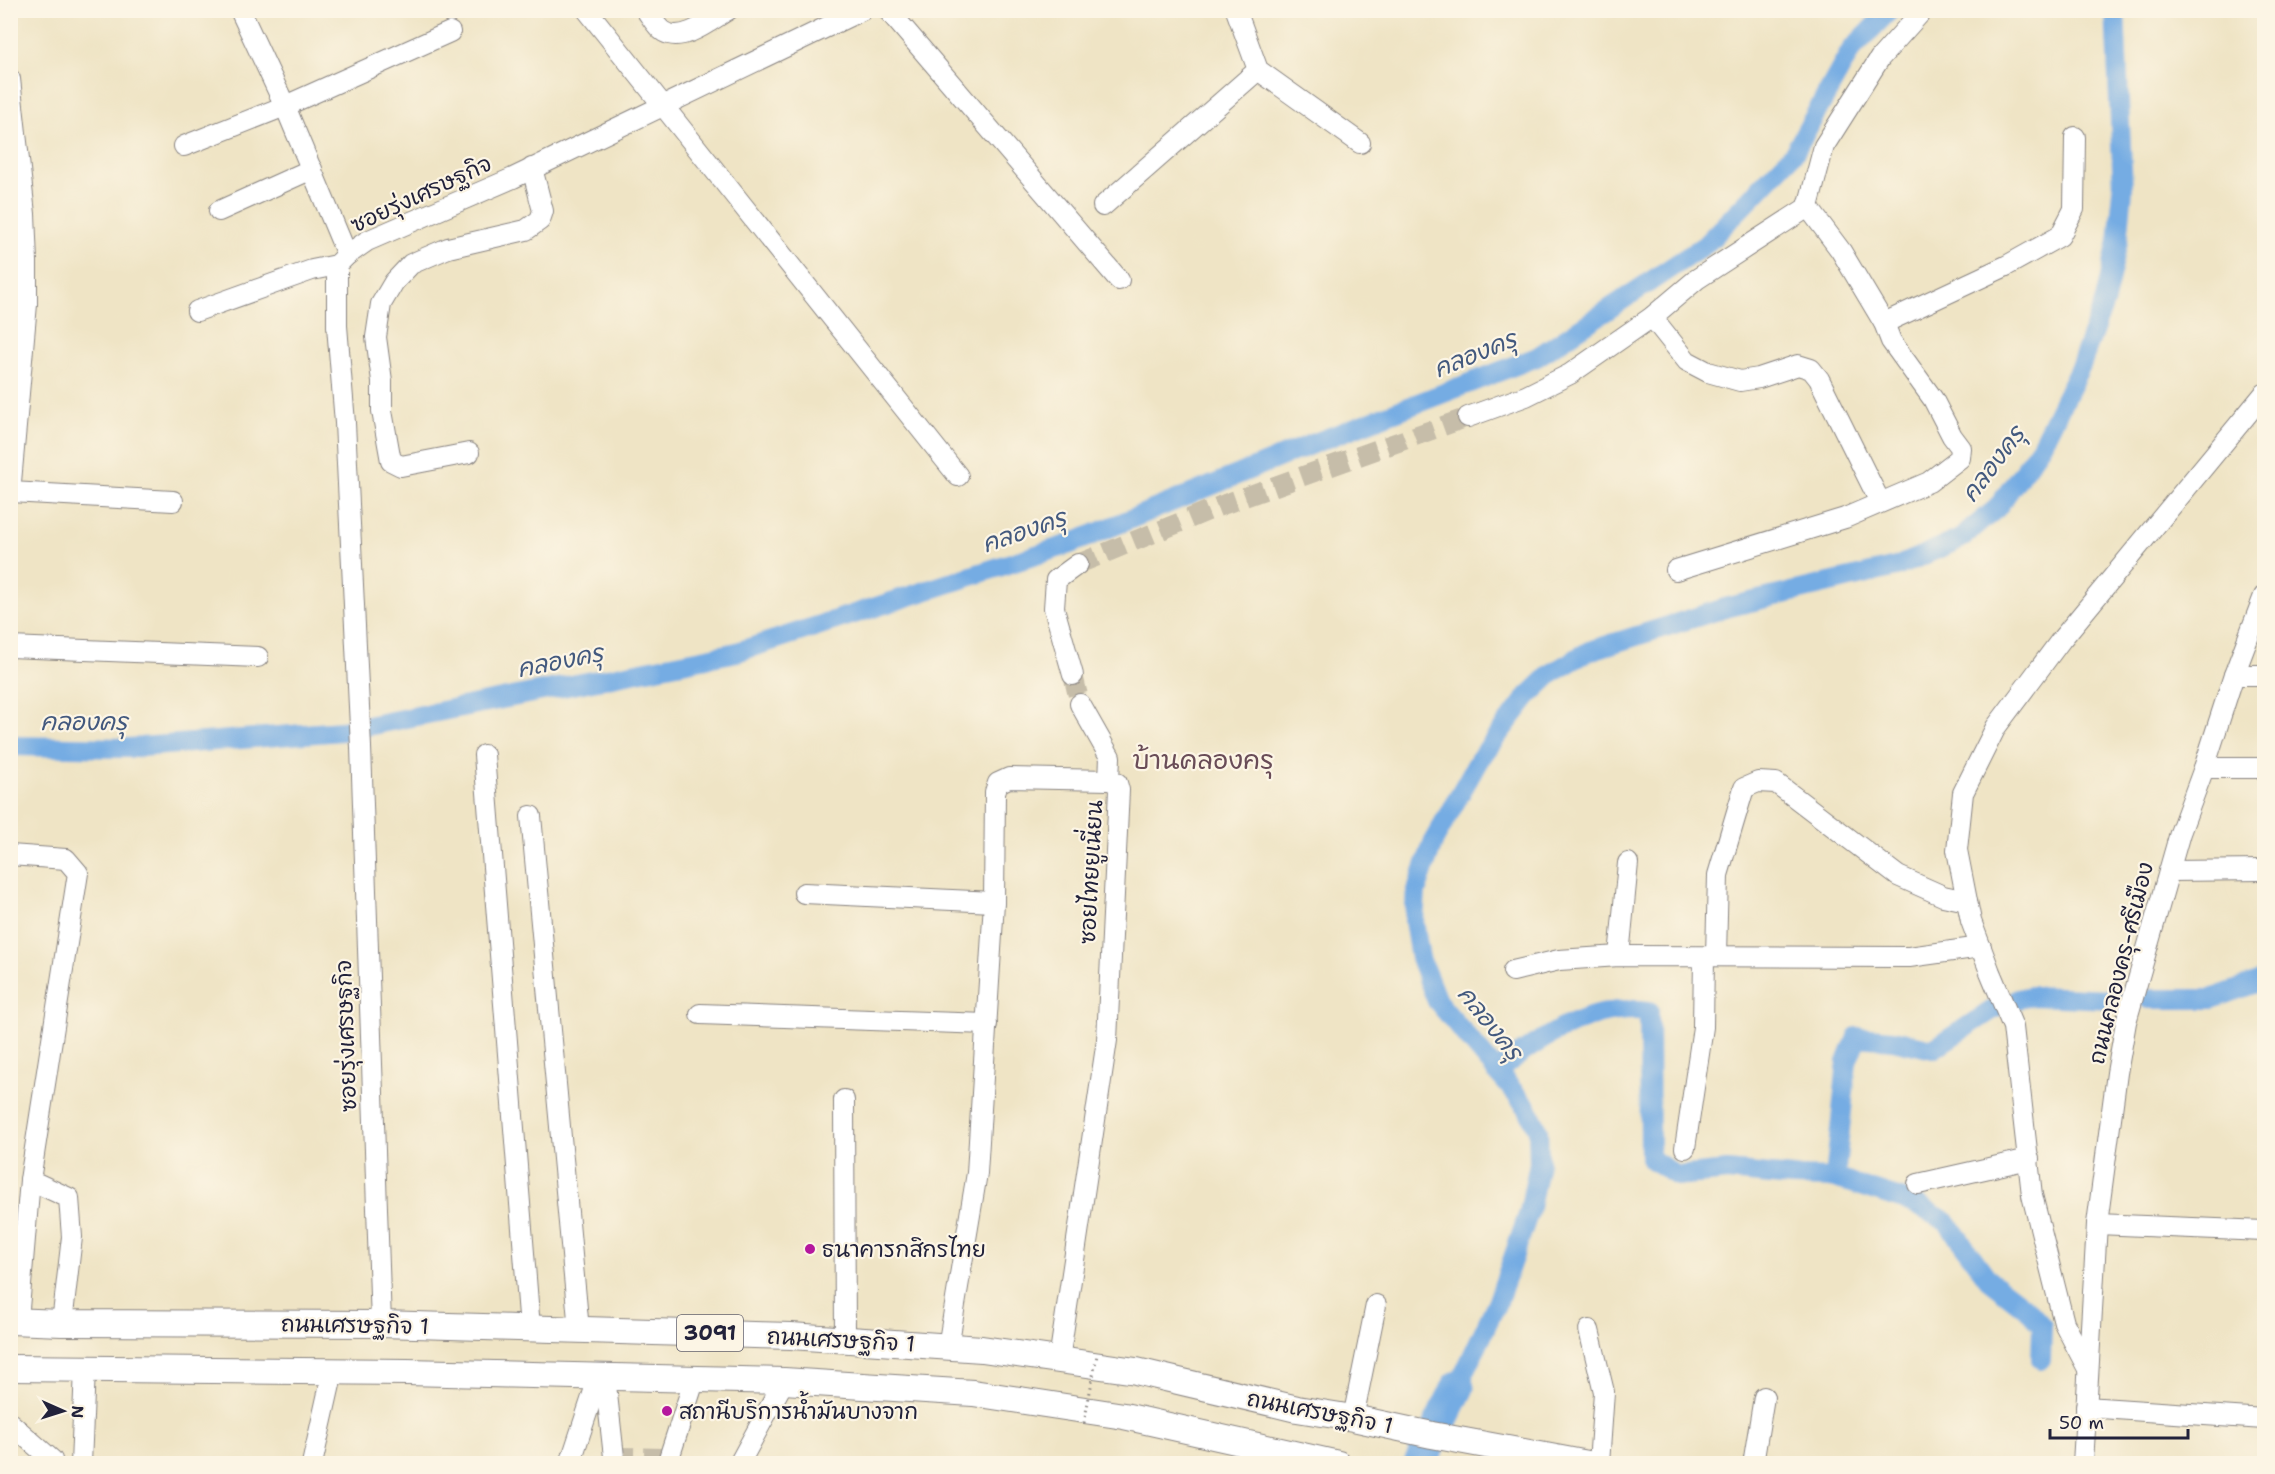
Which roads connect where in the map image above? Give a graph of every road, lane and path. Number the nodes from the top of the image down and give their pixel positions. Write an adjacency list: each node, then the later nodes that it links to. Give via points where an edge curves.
1 (240, 10): 13 (street)
2 (587, 10): 12 (street)
3 (646, 10): 4 (street, via 662,32 676,36 685,35)
4 (728, 10)
5 (862, 10): 12 (street, ซอยรุ่งเศรษฐกิจ)
6 (888, 10): 23 (street)
7 (1236, 10): 10 (street)
8 (1923, 10): 20 (street, via 1880,58 1824,146)
9 (450, 32): 13 (street)
10 (1258, 69): 15 (street); 19 (street)
11 (10, 79): 31 (street, via 27,262)
12 (661, 105): 17 (street, ซอยรุ่งเศรษฐกิจ); 30 (street)
13 (285, 106): 16 (street); 18 (street)
14 (2075, 137): 26 (street, via 2074,209 2060,236)
15 (1360, 143)
16 (184, 146)
17 (532, 168): 22 (street, ซอยรุ่งเศรษฐกิจ, via 367,241); 29 (street, via 543,211 540,220 526,230 448,248 411,264 381,304 376,337 391,462 401,466)
18 (312, 169): 21 (street); 22 (street)
19 (1103, 206)
20 (1808, 207): 25 (street, via 1697,279); 26 (street, via 1841,251)
21 (219, 211)
22 (342, 260): 24 (street); 71 (street, ซอยรุ่งเศรษฐกิจ, via 337,326 361,747)
23 (1119, 280)
24 (197, 311)
25 (1652, 317): 28 (street, via 1570,374 1526,396); 33 (street, via 1687,361 1708,372 1740,381 1798,365 1811,369)
26 (1884, 323): 33 (street, via 1891,341 1934,399 1961,448 1959,458 1929,482)
27 (2265, 394): 53 (street, via 2061,640 1996,727 1963,793 1957,850)
28 (1468, 417)
29 (469, 453)
30 (958, 476)
31 (11, 492): 32 (street)
32 (173, 501)
33 (1880, 502): 35 (street, via 1845,518)
34 (1077, 564): 39 (street, via 1056,580 1054,608)
35 (1676, 570)
36 (2265, 596): 40 (street, ถนนคลองครุ-ศรีเมือง)
37 (10, 647): 38 (street)
38 (258, 657)
39 (1073, 675)
40 (2234, 675): 41 (street); 44 (street, ถนนคลองครุ-ศรีเมือง)
41 (2265, 675)
42 (1080, 704): 46 (street, via 1110,757)
43 (484, 755): 72 (street)
44 (2204, 768): 45 (street); 51 (street, ถนนคลองครุ-ศรีเมือง)
45 (2265, 768)
46 (1109, 780): 54 (street, ซอยไทยยูเนี่ยน, via 1009,778 998,783); 78 (street, ซอยไทยยูเนี่ยน, via 1117,783 1119,790 1107,1040)
47 (531, 816): 73 (street)
48 (10, 855): 64 (street, via 66,859 78,873)
49 (1628, 863): 56 (street)
50 (2265, 870): 51 (street)
51 (2169, 871): 66 (street, ถนนคลองครุ-ศรีเมือง, via 2126,1022)
52 (804, 893): 54 (street)
53 (1967, 901): 55 (street); 57 (street, via 1943,896 1898,876 1776,783 1758,782 1744,788 1718,875)
54 (994, 902): 60 (street, ซอยไทยยูเนี่ยน)
55 (1980, 946): 57 (street, via 1910,957); 63 (street, via 2013,1027)
56 (1619, 956): 57 (street); 58 (street, via 1559,960)
57 (1710, 956): 62 (street)
58 (1513, 971)
59 (700, 1014): 60 (street)
60 (987, 1024): 76 (street, ซอยไทยยูเนี่ยน, via 977,1173)
61 (844, 1100): 75 (street)
62 (1685, 1148)
63 (2029, 1159): 65 (street); 81 (street, via 2035,1205 2064,1323)
64 (30, 1180): 69 (street); 70 (street, via 69,1198 72,1237)
65 (1918, 1184)
66 (2097, 1224): 67 (street); 81 (street, ถนนคลองครุ-ศรีเมือง)
67 (2265, 1232)
68 (1376, 1305): 88 (street)
69 (14, 1321): 70 (main road, ถนนเศรษฐกิจ 1 / 3091)
70 (62, 1323): 71 (main road, ถนนเศรษฐกิจ 1 / 3091)
71 (381, 1324): 72 (main road, ถนนเศรษฐกิจ 1 / 3091)
72 (530, 1328): 73 (main road, ถนนเศรษฐกิจ 1 / 3091)
73 (579, 1330): 75 (main road, ถนนเศรษฐกิจ 1 / 3091)
74 (1589, 1330): 102 (street, via 1604,1392)
75 (845, 1339): 76 (main road, ถนนเศรษฐกิจ 1 / 3091)
76 (948, 1347): 78 (main road, ถนนเศรษฐกิจ 1 / 3091)
77 (1097, 1355): 91 (path, bridge)
78 (1059, 1360): 88 (main road, ถนนเศรษฐกิจ 1 / 3091, via 1136,1371 1297,1409)
79 (10, 1368): 80 (main road, ถนนเศรษฐกิจ 1 / 3091)
80 (85, 1369): 82 (main road, ถนนเศรษฐกิจ 1 / 3091); 96 (street)
81 (2088, 1369): 87 (street, ถนนคลองครุ-ศรีเมือง)
82 (333, 1371): 83 (main road, ถนนเศรษฐกิจ 1 / 3091); 97 (street)
83 (602, 1376): 84 (main road, ถนนเศรษฐกิจ 1 / 3091); 92 (street); 98 (street)
84 (695, 1378): 85 (main road, ถนนเศรษฐกิจ 1 / 3091); 93 (street)
85 (784, 1381): 94 (main road, ถนนเศรษฐกิจ 1 / 3091, via 1006,1398 1124,1416); 99 (street)
86 (1764, 1396): 103 (street)
87 (2086, 1407): 89 (street); 104 (street, ถนนคลองครุ-ศรีเมือง)
88 (1353, 1418): 101 (main road, ถนนเศรษฐกิจ 1 / 3091)
89 (2265, 1419)
90 (10, 1423): 95 (street)
91 (1084, 1423)
92 (614, 1457)
93 (669, 1458)
94 (1311, 1461): 100 (main road, ถนนเศรษฐกิจ 1 / 3091)
95 (52, 1464)
96 (81, 1464)
97 (312, 1464)
98 (570, 1464)
99 (739, 1464)
100 (1338, 1464)
101 (1588, 1464)
102 (1599, 1464)
103 (1753, 1464)
104 (2083, 1464)

